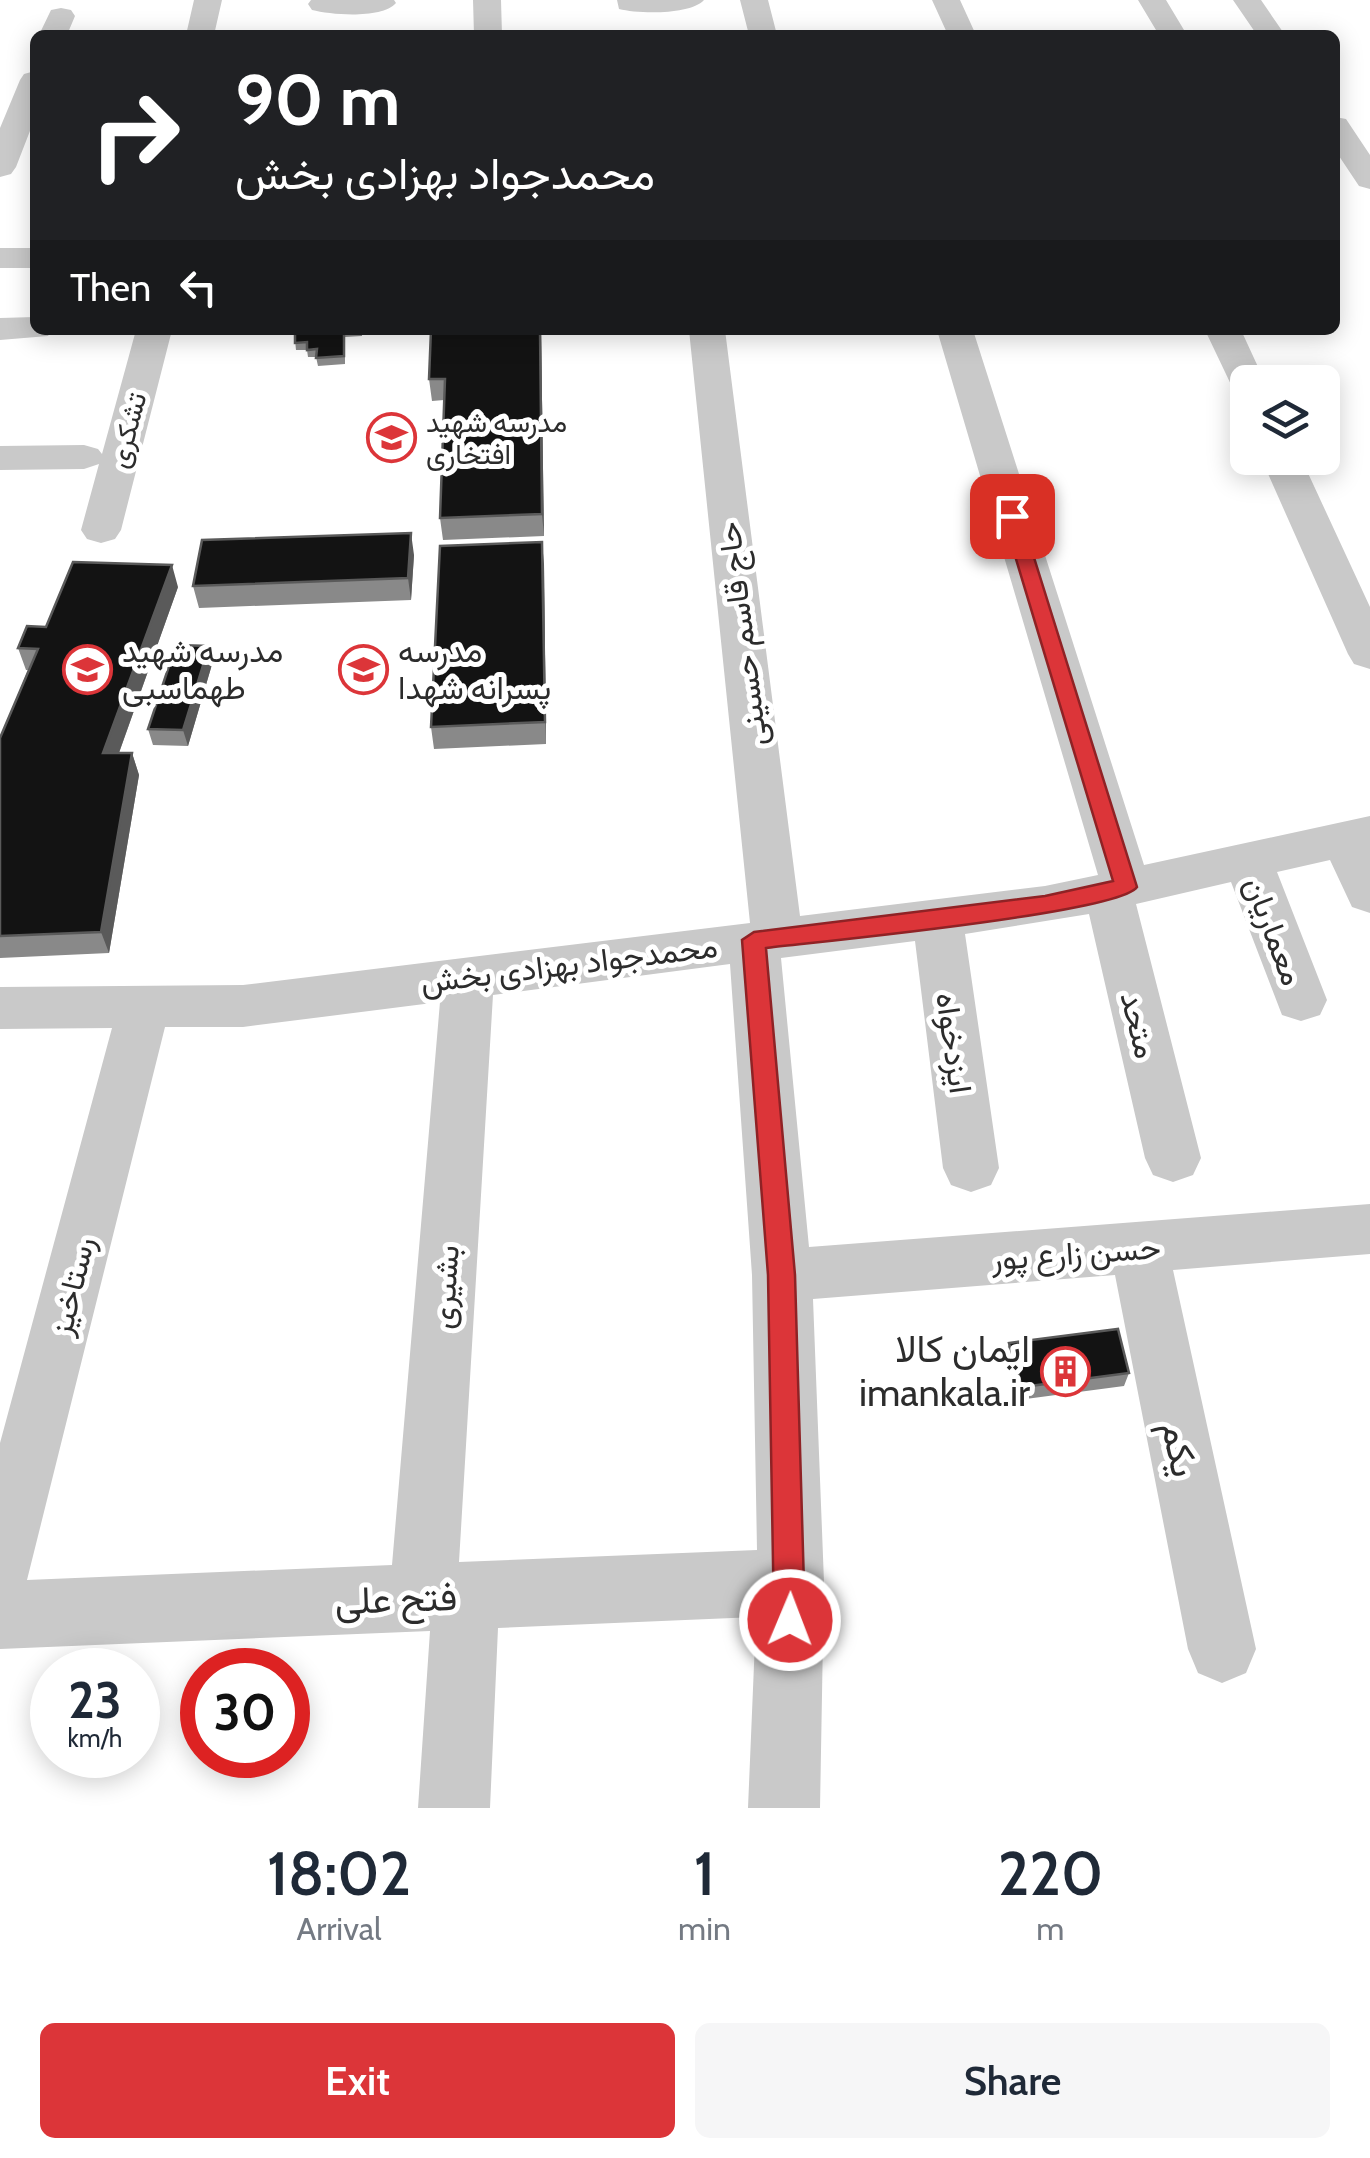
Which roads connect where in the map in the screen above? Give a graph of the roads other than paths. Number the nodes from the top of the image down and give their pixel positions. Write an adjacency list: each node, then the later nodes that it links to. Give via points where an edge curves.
1 (208, 0): 11 (street)
2 (487, 0): 13 (street)
3 (690, 0): 9 (street)
4 (754, 0): 15 (street)
5 (946, 0): 16 (street)
6 (1152, 0): 17 (street)
7 (1246, 0): 18 (street)
8 (322, 2): 10 (street); 12 (street)
9 (628, 2): 14 (street)
10 (382, 3)
11 (201, 30)
12 (319, 30)
13 (488, 30)
14 (634, 30)
15 (763, 30)
16 (960, 30)
17 (1170, 30)
18 (1267, 30)
19 (24, 93): 22 (street)
20 (1340, 134): 21 (street)
21 (1358, 162)
22 (0, 168)
23 (0, 176): 24 (street)
24 (30, 177)
25 (0, 258): 26 (street)
26 (30, 258)
27 (30, 328): 28 (street)
28 (0, 329)
29 (153, 335): 37 (street, تشکری)
30 (706, 335): 44 (street, حاج قاسم حسینی)
31 (956, 335): 41 (street, متحد)
32 (1224, 335): 33 (street)
33 (1239, 365)
34 (84, 457): 35 (street)
35 (0, 458)
36 (1288, 475): 38 (street)
37 (100, 530)
38 (1370, 654)
39 (1358, 836): 40 (street, محمدجواد بهزادی بخش); 42 (street)
40 (1248, 861): 41 (street, محمدجواد بهزادی بخش); 46 (street, معماریان)
41 (1117, 889): 43 (street, محمدجواد بهزادی بخش); 49 (street, متحد)
42 (1370, 894)
43 (938, 918): 44 (street, محمدجواد بهزادی بخش); 50 (street, ایزدخواه)
44 (766, 939): 45 (street, محمدجواد بهزادی بخش); 53 (street, حاج قاسم حسینی)
45 (468, 978): 47 (street, محمدجواد بهزادی بخش, via 243,1006); 56 (street, بشیری)
46 (1300, 1000)
47 (144, 1007): 48 (street, محمدجواد بهزادی بخش); 54 (street, رستاخیز)
48 (0, 1008)
49 (1173, 1158)
50 (971, 1168)
51 (1370, 1229): 52 (street, حسن زارع پور)
52 (1138, 1249): 53 (street, حسن زارع پور); 58 (street, یکم)
53 (782, 1275): 55 (street, حاج قاسم حسینی)
54 (0, 1565)
55 (791, 1582): 56 (street, فتح علی); 60 (street, حاج قاسم حسینی)
56 (444, 1597): 57 (street, فتح علی); 59 (street, بشیری)
57 (0, 1616)
58 (1222, 1649)
59 (454, 1808)
60 (784, 1808)

